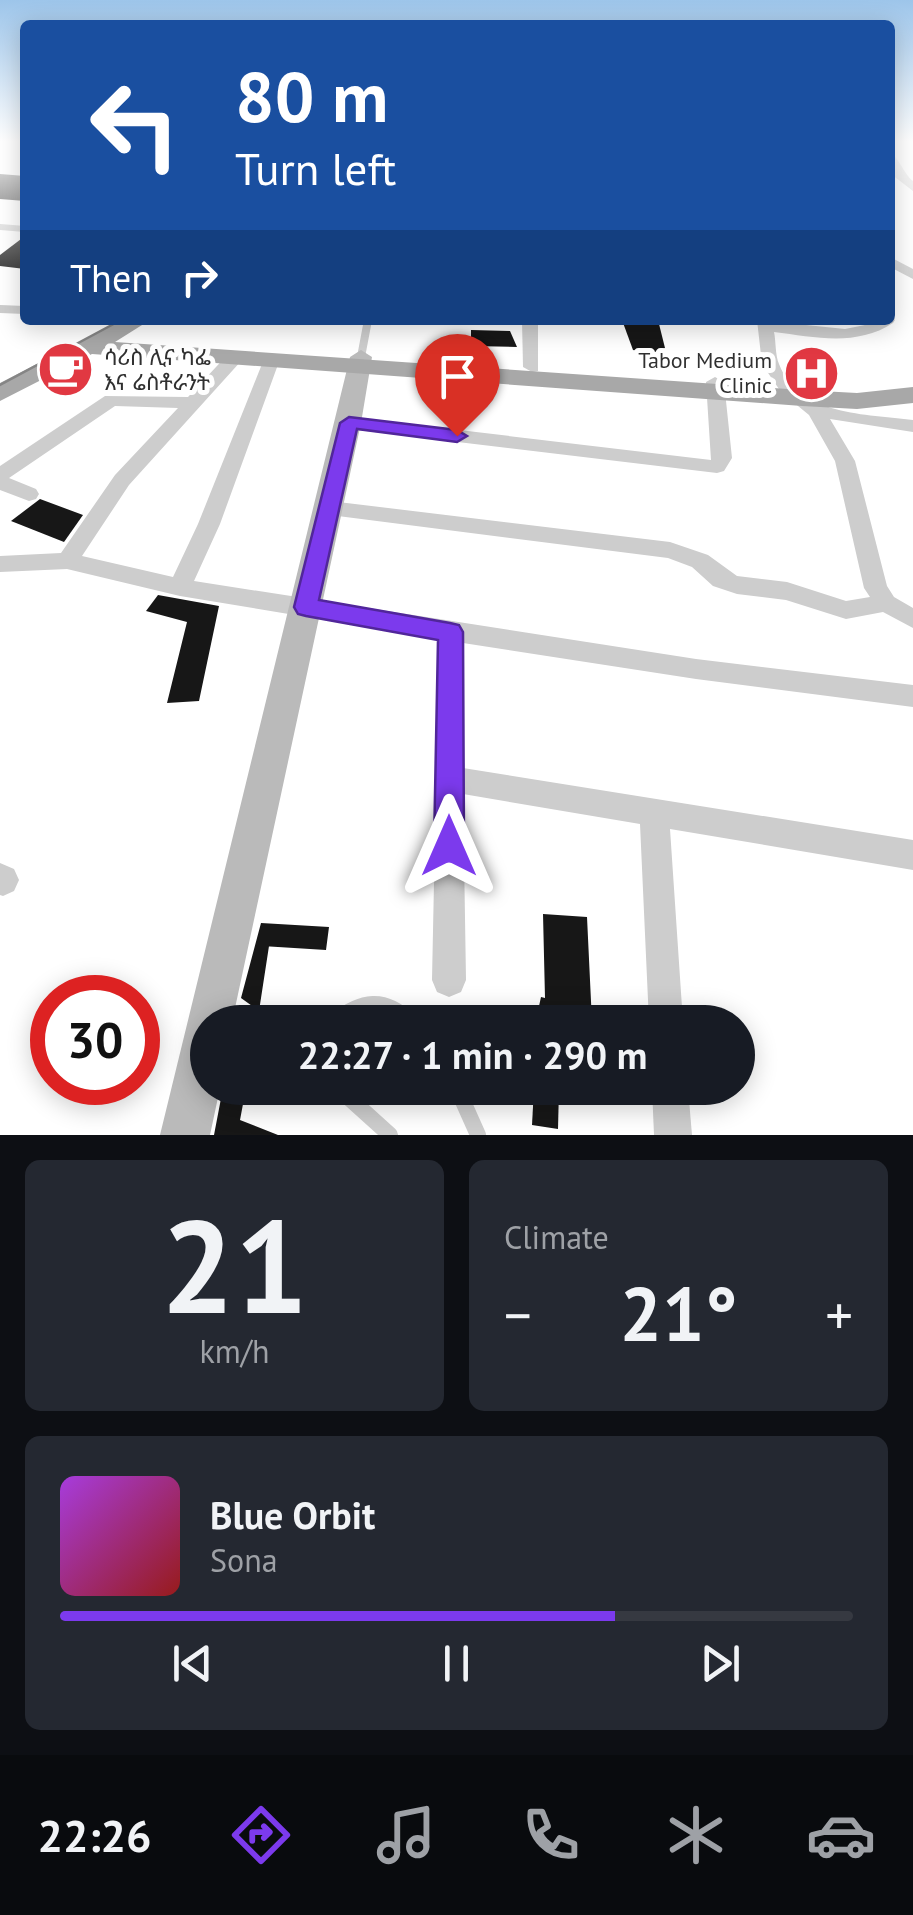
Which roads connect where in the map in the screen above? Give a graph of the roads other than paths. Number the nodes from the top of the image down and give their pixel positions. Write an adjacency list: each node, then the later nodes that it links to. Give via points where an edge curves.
1 (125, 325): 7 (main road)
2 (367, 325): 10 (lane)
3 (530, 325): 11 (street)
4 (765, 325): 17 (street, via 770,364)
5 (780, 325): 6 (street, via 849,334)
6 (878, 325)
7 (99, 334): 8 (main road); 10 (main road); 12 (main road); 15 (main road)
8 (236, 356): 9 (main road); 18 (street)
9 (272, 359): 10 (main road); 27 (street)
10 (361, 361): 11 (main road); 14 (main road); 19 (street)
11 (532, 367): 14 (main road)
12 (0, 370)
13 (913, 379): 17 (main road)
14 (717, 386): 17 (main road); 19 (street, via 717,467)
15 (0, 393)
16 (913, 395): 17 (main road)
17 (802, 399): 20 (street); 28 (street, via 846,461 870,574)
18 (196, 403): 21 (street, via 111,400); 24 (street, via 122,480)
19 (349, 423): 23 (street)
20 (913, 426)
21 (0, 479): 22 (street)
22 (29, 494)
23 (330, 508): 28 (street, via 670,550 700,560 737,586 787,591 846,610); 29 (street)
24 (67, 561): 25 (street); 27 (street)
25 (9, 563): 26 (street)
26 (0, 579)
27 (180, 587): 29 (street)
28 (886, 602): 30 (street)
29 (306, 607): 31 (street); 37 (street)
30 (913, 620)
31 (450, 632): 32 (street); 33 (street)
32 (913, 696)
33 (450, 780): 34 (street); 36 (street)
34 (654, 815): 35 (street); 40 (street)
35 (913, 855)
36 (449, 980)
37 (215, 1005)
38 (357, 1005): 39 (lane)
39 (390, 1005)
40 (665, 1005)
41 (192, 1105): 45 (street)
42 (357, 1105): 46 (lane)
43 (467, 1105): 47 (lane)
44 (671, 1105): 48 (street)
45 (185, 1135)
46 (390, 1135)
47 (478, 1135)
48 (673, 1135)

